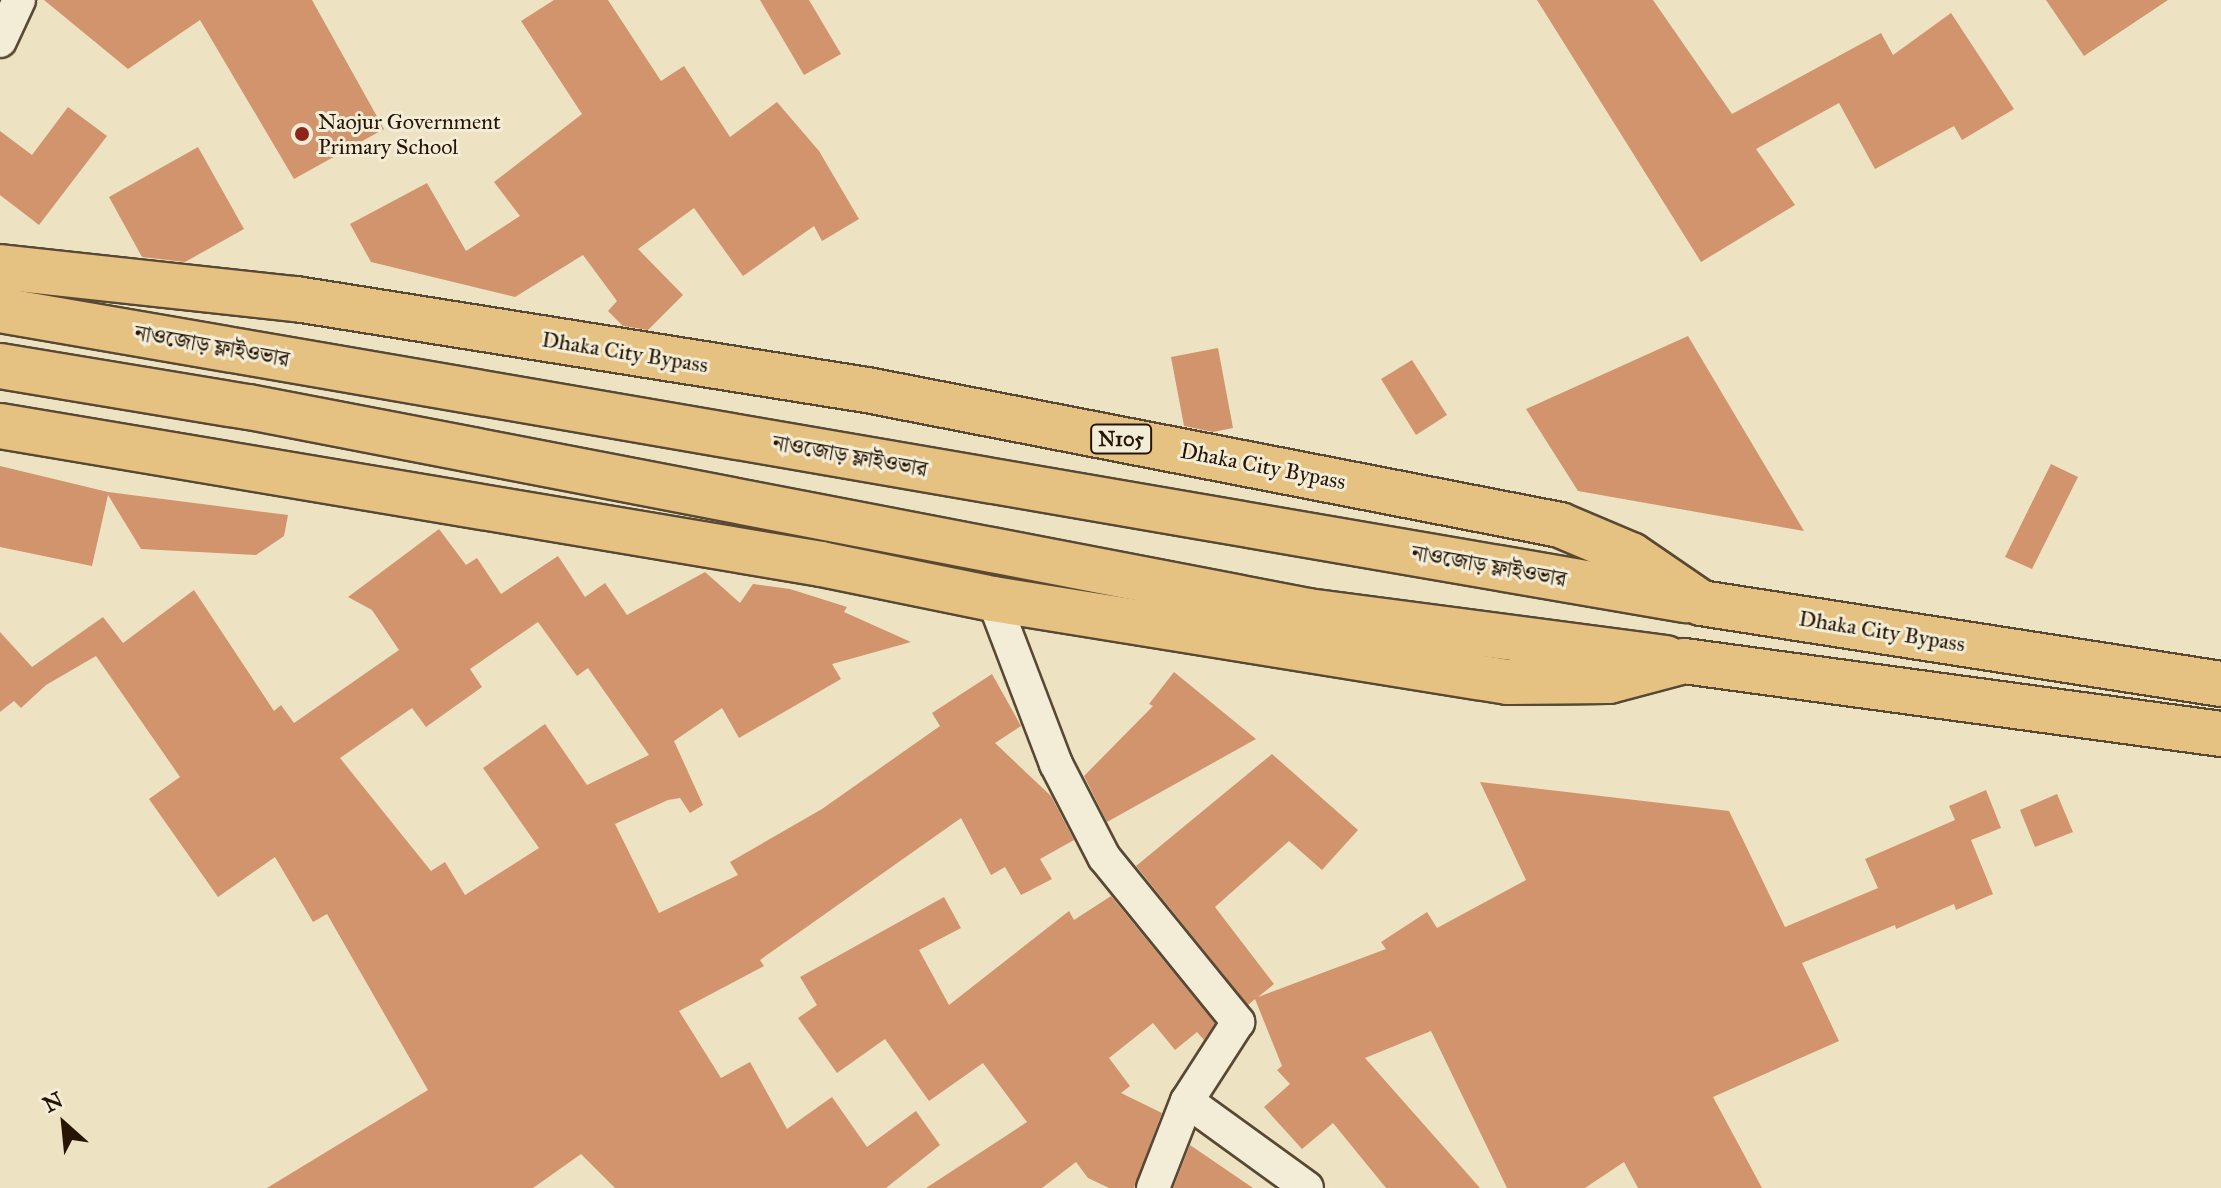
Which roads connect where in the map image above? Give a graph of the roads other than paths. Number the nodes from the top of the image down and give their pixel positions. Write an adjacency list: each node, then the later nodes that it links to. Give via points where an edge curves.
1 (19, 0): 2 (street)
2 (0, 41)
3 (0, 267): 8 (highway, Dhaka City Bypass / N105, via 296,299 867,390 1326,478 1560,525 1631,555)
4 (0, 310): 8 (highway, নাওজোড় ফ্লাইওভার / N105)
5 (0, 366): 9 (highway, via 249,407 1308,611)
6 (0, 426): 7 (highway, via 821,564)
7 (993, 599): 9 (highway, via 1508,682 1609,681); 12 (street, via 1056,764 1104,857 1238,1022)
8 (1701, 603): 10 (highway, Dhaka City Bypass / N105)
9 (1684, 661): 11 (highway)
10 (2221, 684)
11 (2221, 734)
12 (1187, 1101): 13 (street); 14 (street)
13 (1153, 1188)
14 (1307, 1188)

